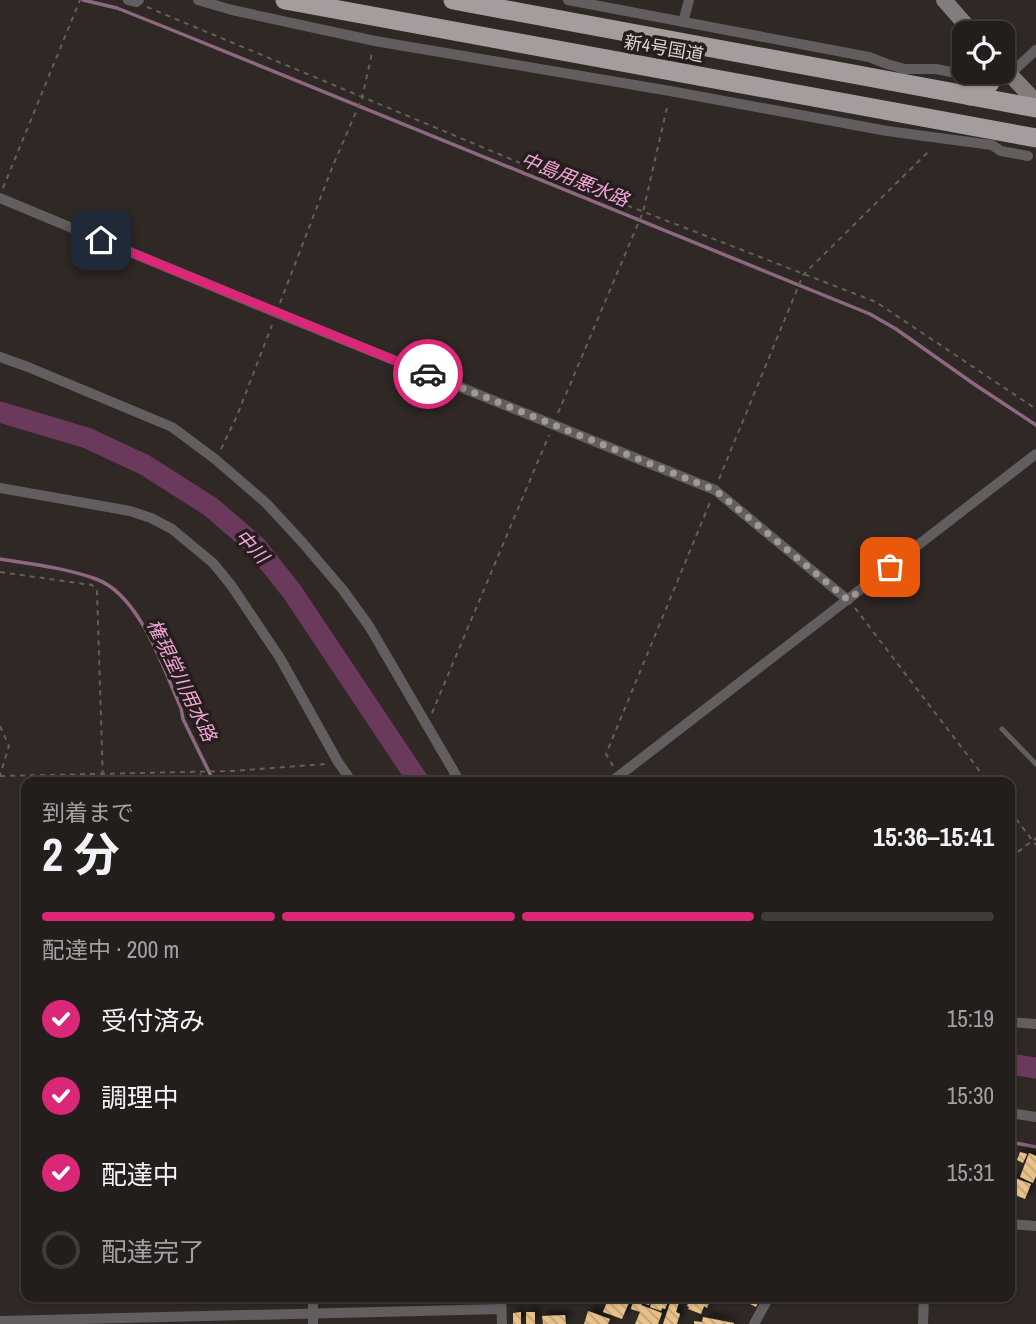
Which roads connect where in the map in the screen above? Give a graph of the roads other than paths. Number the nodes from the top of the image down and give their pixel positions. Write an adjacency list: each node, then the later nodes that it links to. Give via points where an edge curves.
1 (198, 0): 18 (street, via 375,41 941,139)
2 (285, 0): 18 (highway, 新4号国道)
3 (453, 0): 12 (highway, 新4号国道)
4 (568, 0): 8 (street)
5 (689, 0): 8 (street)
6 (944, 0): 7 (main road)
7 (962, 21)
8 (683, 22): 12 (street, via 869,57)
9 (1036, 50): 10 (street)
10 (1015, 63)
11 (952, 72): 12 (street, via 936,69)
12 (904, 76): 15 (highway, 新4号国道)
13 (1015, 83): 16 (main road)
14 (989, 84): 15 (highway)
15 (970, 96): 17 (highway, 新4号国道)
16 (1036, 102)
17 (1036, 108)
18 (973, 134): 19 (highway, 新4号国道); 20 (street, via 1001,151)
19 (1036, 138)
20 (1028, 156)
21 (0, 197): 25 (street, via 715,490)
22 (0, 357): 29 (street, via 172,428 266,503 369,626)
23 (1036, 454): 25 (street)
24 (0, 488): 28 (street, via 130,511 172,529 230,585 280,658)
25 (848, 600): 30 (street)
26 (1002, 729): 27 (lane)
27 (1036, 764)
28 (348, 777)
29 (457, 777)
30 (618, 777)
31 (1015, 1022): 32 (street)
32 (1036, 1024)
33 (1015, 1114): 34 (street)
34 (1036, 1118)
35 (1015, 1224): 36 (street)
36 (1036, 1226)
37 (501, 1302): 40 (street)
38 (766, 1302): 44 (street)
39 (924, 1302): 45 (street)
40 (501, 1309): 41 (street); 43 (street)
41 (313, 1319): 42 (street)
42 (0, 1321)
43 (502, 1324)
44 (754, 1324)
45 (923, 1324)

